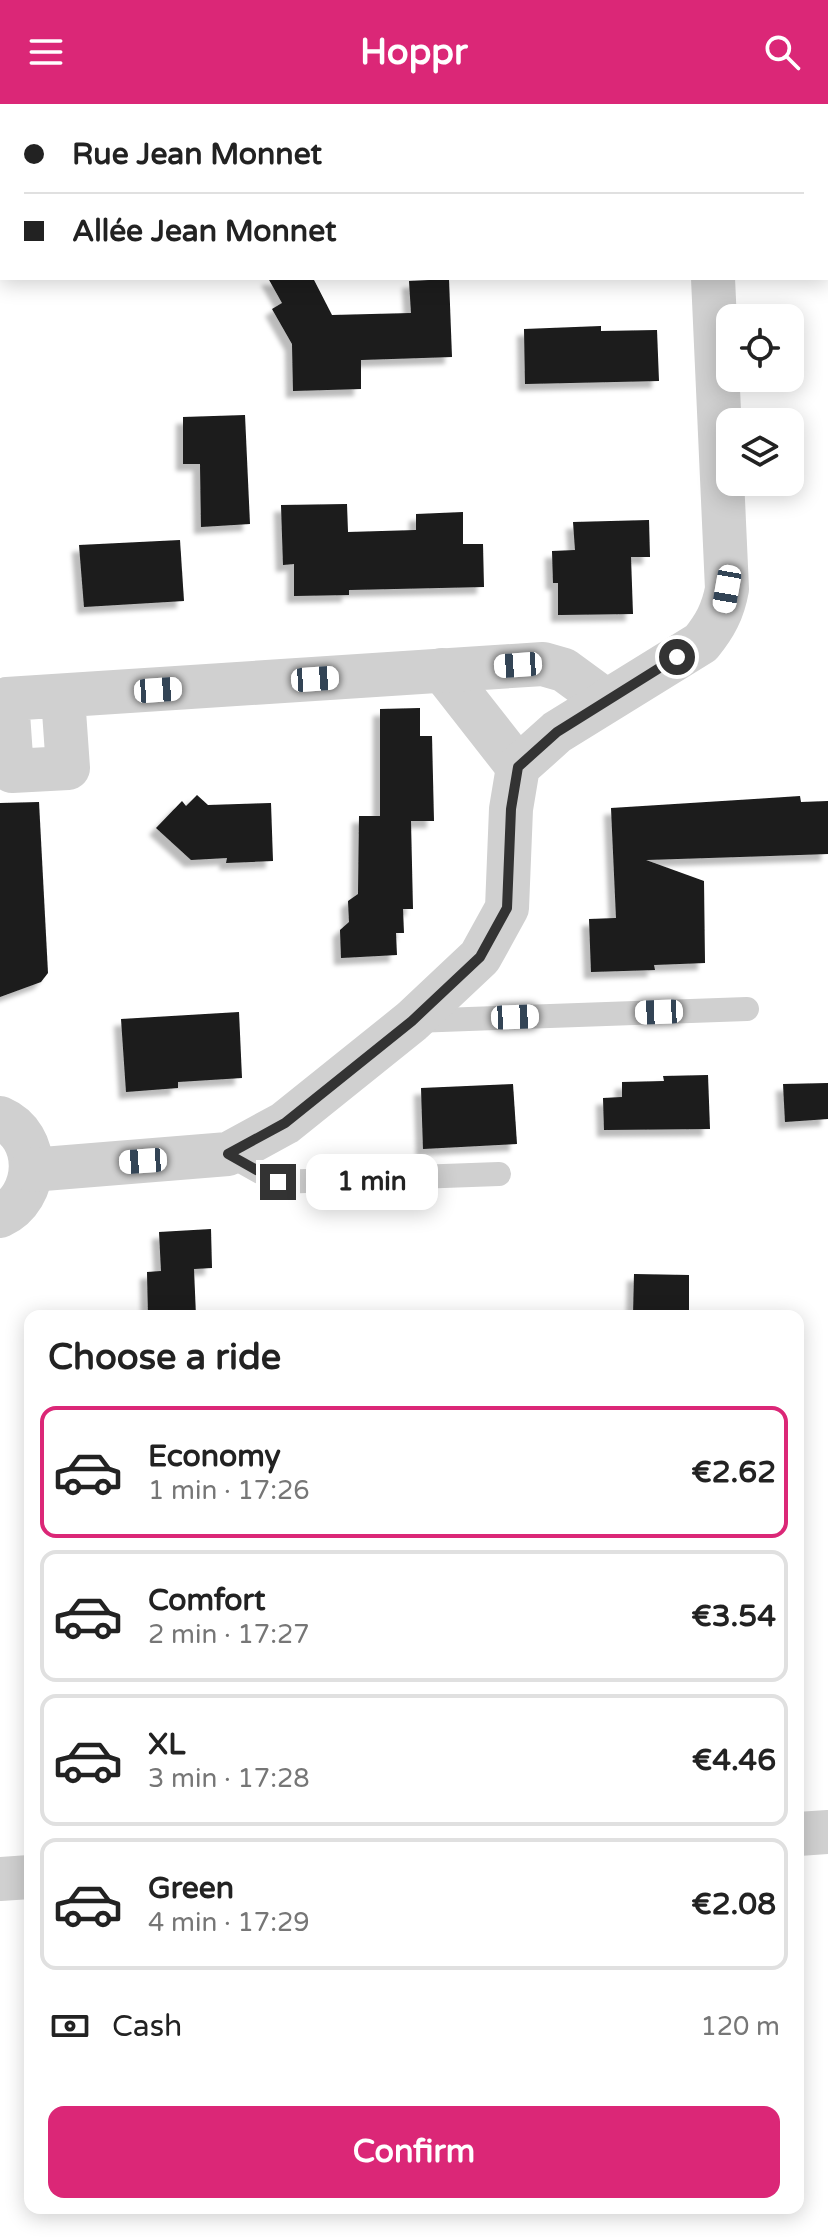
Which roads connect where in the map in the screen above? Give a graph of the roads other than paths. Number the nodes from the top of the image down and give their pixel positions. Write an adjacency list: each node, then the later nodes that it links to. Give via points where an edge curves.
1 (713, 280): 4 (street, via 724,607 701,643)
2 (442, 670): 3 (street); 4 (street, via 543,664 564,670); 5 (street)
3 (63, 697)
4 (605, 700): 5 (street)
5 (518, 767): 7 (street, via 507,908 480,957)
6 (747, 1009): 7 (lane)
7 (412, 1021): 9 (street, via 285,1123)
8 (0, 1118): 10 (street, via 19,1131)
9 (228, 1154): 10 (street); 11 (lane, via 278,1182)
10 (31, 1170): 12 (street, via 21,1199)
11 (499, 1174)
12 (0, 1216)
13 (828, 1832): 14 (street)
14 (804, 1834)
15 (24, 1877): 16 (street)
16 (0, 1879)

